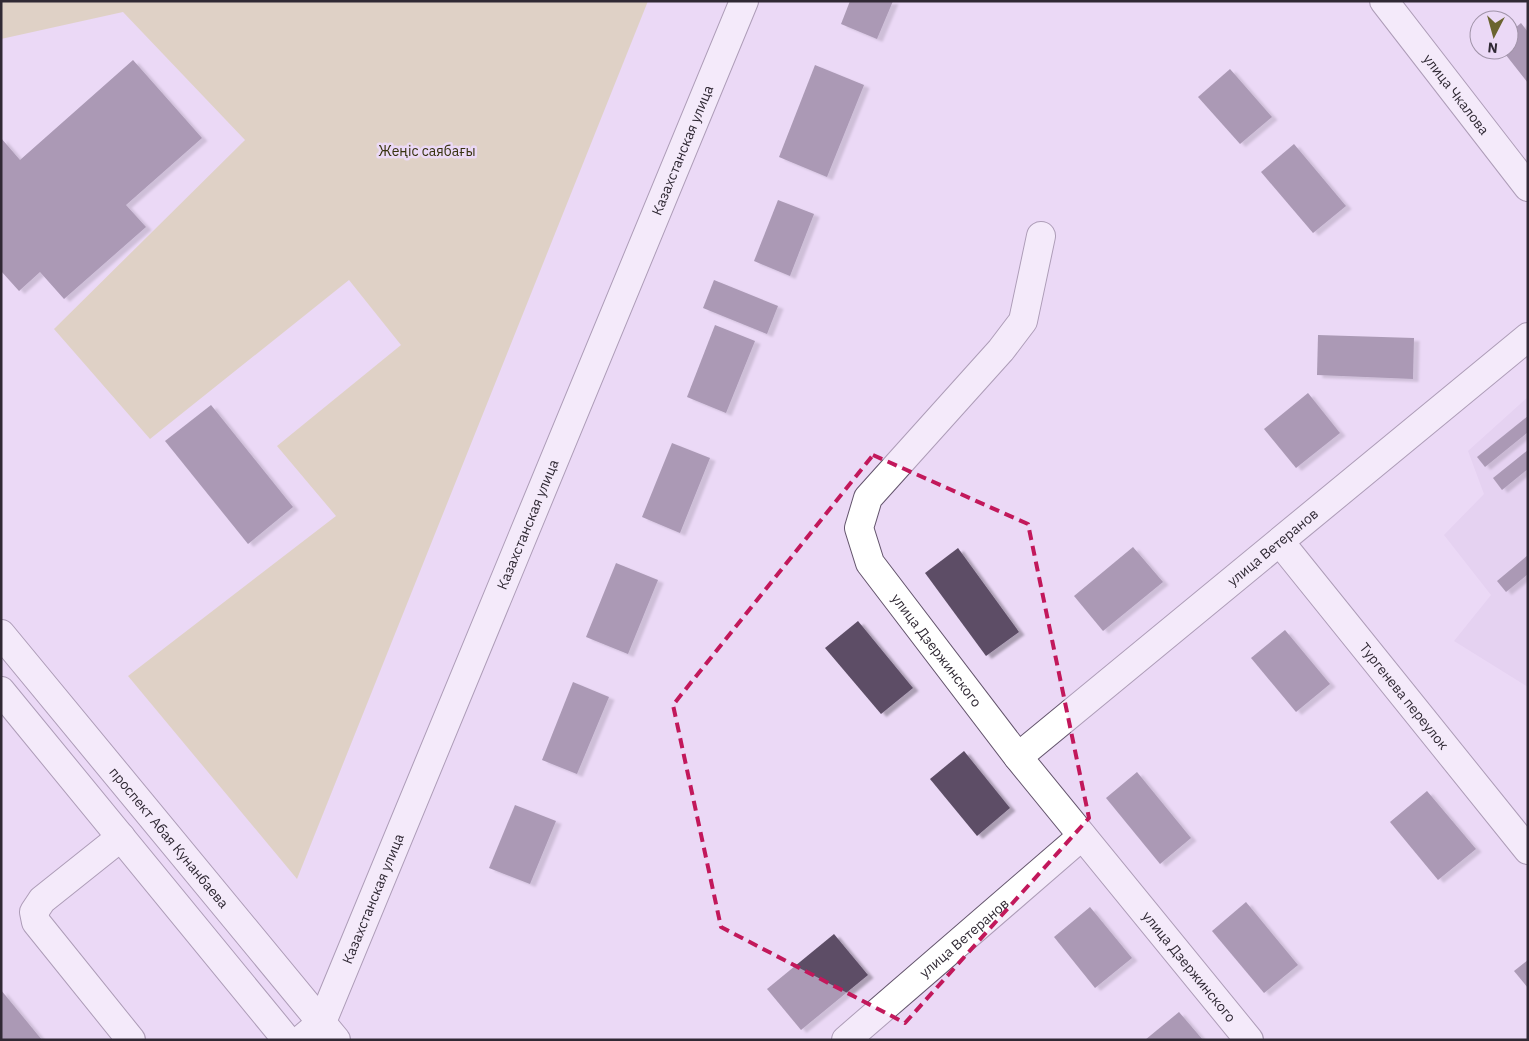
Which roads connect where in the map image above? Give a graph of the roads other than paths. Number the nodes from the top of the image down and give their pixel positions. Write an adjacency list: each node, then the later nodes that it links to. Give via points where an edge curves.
1 (744, 1): 13 (street, Казахстанская улица)
2 (1384, 1): 3 (street, улица Чкалова)
3 (1528, 187)
4 (1041, 236): 9 (street, улица Дзержинского, via 1023,321 1001,350 868,498 859,528 870,563)
5 (1528, 337): 6 (street, улица Ветеранов)
6 (1280, 542): 9 (street, улица Ветеранов); 12 (street, Тургенева переулок)
7 (1, 634): 13 (street, проспект Абая Кунанбаева)
8 (1, 691): 11 (street)
9 (1018, 757): 10 (street, улица Дзержинского)
10 (1082, 836): 17 (street, улица Ветеранов); 18 (street, улица Дзержинского)
11 (121, 837): 14 (street, via 42,900 34,912 36,922); 15 (street)
12 (1528, 850)
13 (329, 1031): 16 (street, Казахстанская улица)
14 (131, 1040)
15 (287, 1040)
16 (301, 1040)
17 (846, 1040)
18 (1249, 1040)

